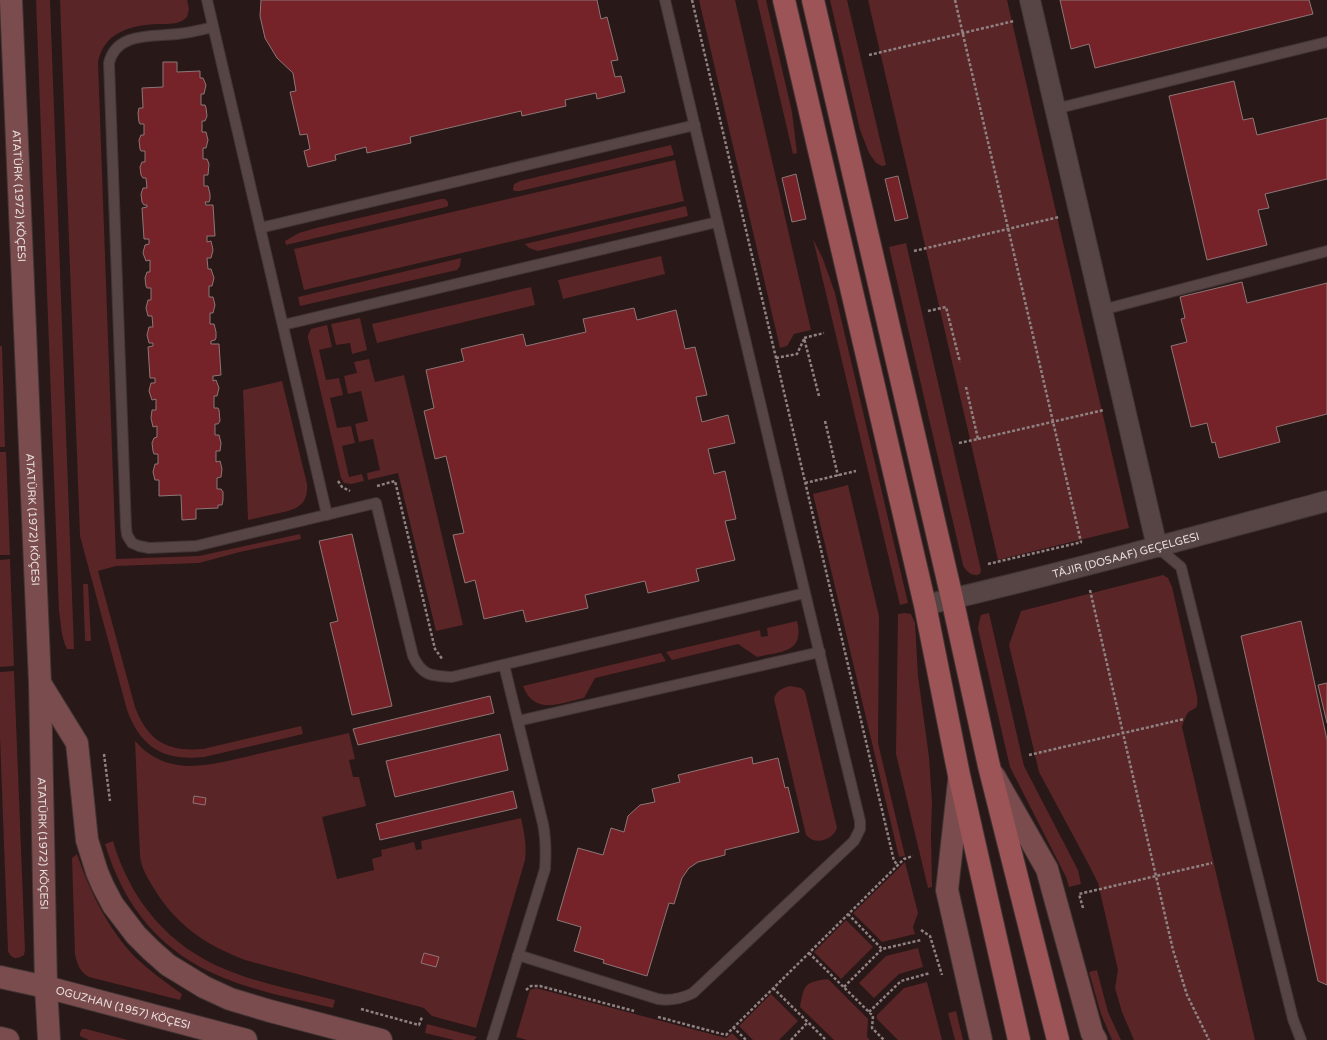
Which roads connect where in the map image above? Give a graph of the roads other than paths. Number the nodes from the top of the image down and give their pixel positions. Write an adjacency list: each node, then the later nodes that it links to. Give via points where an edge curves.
1 (11, 0): 24 (main road, ATATÜRK (1972) KÖÇESI)
2 (207, 0): 7 (lane)
3 (665, 0): 10 (lane)
4 (784, 0): 21 (main road)
5 (813, 0): 20 (main road)
6 (1030, 0): 9 (street)
7 (213, 27): 12 (lane); 17 (lane, via 134,38 118,45 111,54 109,63 127,535 132,543 149,548 196,546)
8 (1327, 42): 9 (lane)
9 (1055, 109): 14 (street)
10 (695, 125): 11 (lane); 12 (lane)
11 (718, 222): 15 (lane); 19 (lane)
12 (260, 228): 15 (lane)
13 (1327, 251): 14 (lane)
14 (1102, 310): 18 (street)
15 (283, 325): 17 (lane)
16 (1327, 501): 18 (street, TÄJIR (DOSAAF) GEÇELGESI)
17 (327, 515): 23 (lane, via 376,503 413,656 417,666 426,674 452,677)
18 (1157, 547): 20 (street, TÄJIR (DOSAAF) GEÇELGESI); 41 (lane, via 1181,567 1293,1019)
19 (805, 593): 22 (lane); 23 (lane)
20 (952, 598): 21 (street, TÄJIR (DOSAAF) GEÇELGESI); 26 (main road)
21 (925, 605): 27 (main road)
22 (820, 652): 25 (lane); 28 (lane, via 860,821 858,836 850,846 693,993 684,997 674,1000 658,999)
23 (504, 664): 25 (lane)
24 (40, 683): 30 (main road, ATATÜRK (1972) KÖÇESI); 32 (main road, via 77,744 87,840 102,886 136,935 168,965 230,999)
25 (518, 721): 28 (lane, via 543,824 546,854 545,869)
26 (989, 766): 39 (main road); 40 (main road, via 1048,869)
27 (960, 775): 37 (main road, via 947,890); 38 (main road)
28 (518, 955): 36 (lane)
29 (0, 977): 30 (main road, OGUZHAN (1957) KÖÇESI)
30 (46, 987): 34 (main road, ATATÜRK (1972) KÖÇESI); 35 (main road, OGUZHAN (1957) KÖÇESI)
31 (0, 1038): 33 (main road)
32 (371, 1038)
33 (8, 1040)
34 (49, 1040)
35 (246, 1040)
36 (492, 1040)
37 (981, 1040)
38 (1019, 1040)
39 (1058, 1040)
40 (1096, 1040)
41 (1301, 1040)

